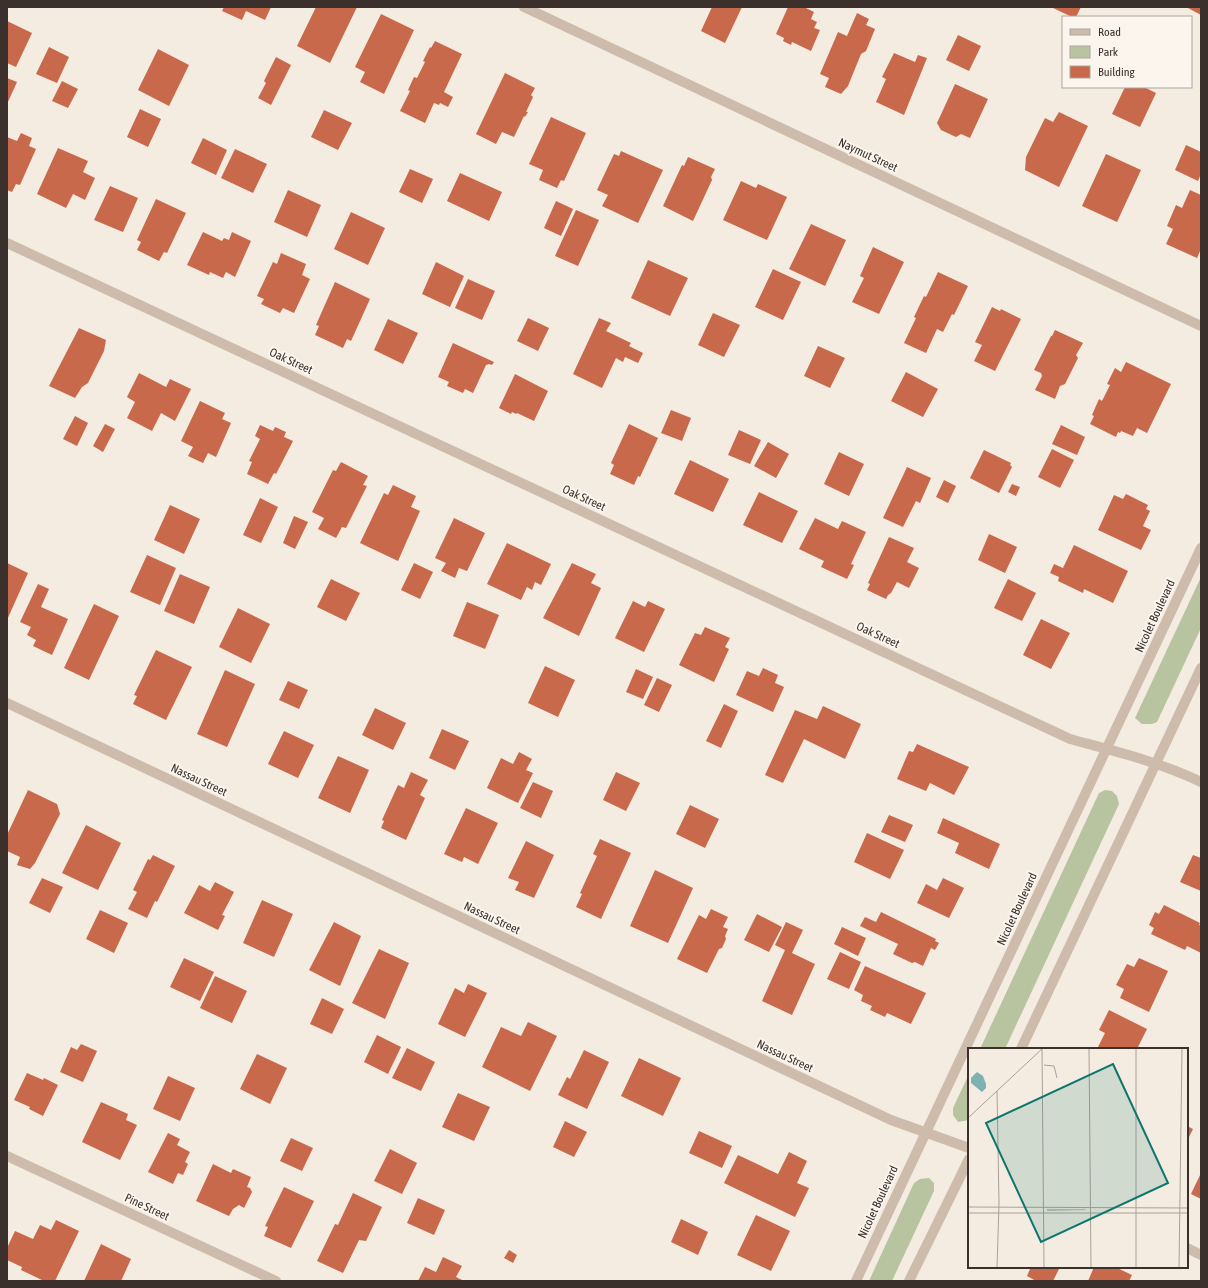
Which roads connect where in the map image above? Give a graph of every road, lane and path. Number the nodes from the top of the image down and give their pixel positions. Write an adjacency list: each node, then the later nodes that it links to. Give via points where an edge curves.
1 (524, 7): 3 (street, Naymut Street)
2 (7, 243): 7 (street, Oak Street, via 1070,739)
3 (1201, 326)
4 (1201, 548): 7 (street, Nicolet Boulevard)
5 (1201, 668): 8 (street)
6 (7, 704): 11 (street, Nassau Street, via 891,1120)
7 (1106, 749): 8 (street, Oak Street); 11 (street, Nicolet Boulevard)
8 (1156, 764): 9 (street, Oak Street); 10 (street)
9 (1201, 782)
10 (1021, 1048)
11 (926, 1133): 12 (street, Nassau Street); 18 (street, Nicolet Boulevard)
12 (968, 1148)
13 (7, 1156): 17 (street, Pine Street)
14 (968, 1161): 19 (street)
15 (1188, 1248): 16 (street)
16 (1201, 1254)
17 (276, 1281)
18 (856, 1281)
19 (909, 1281)

